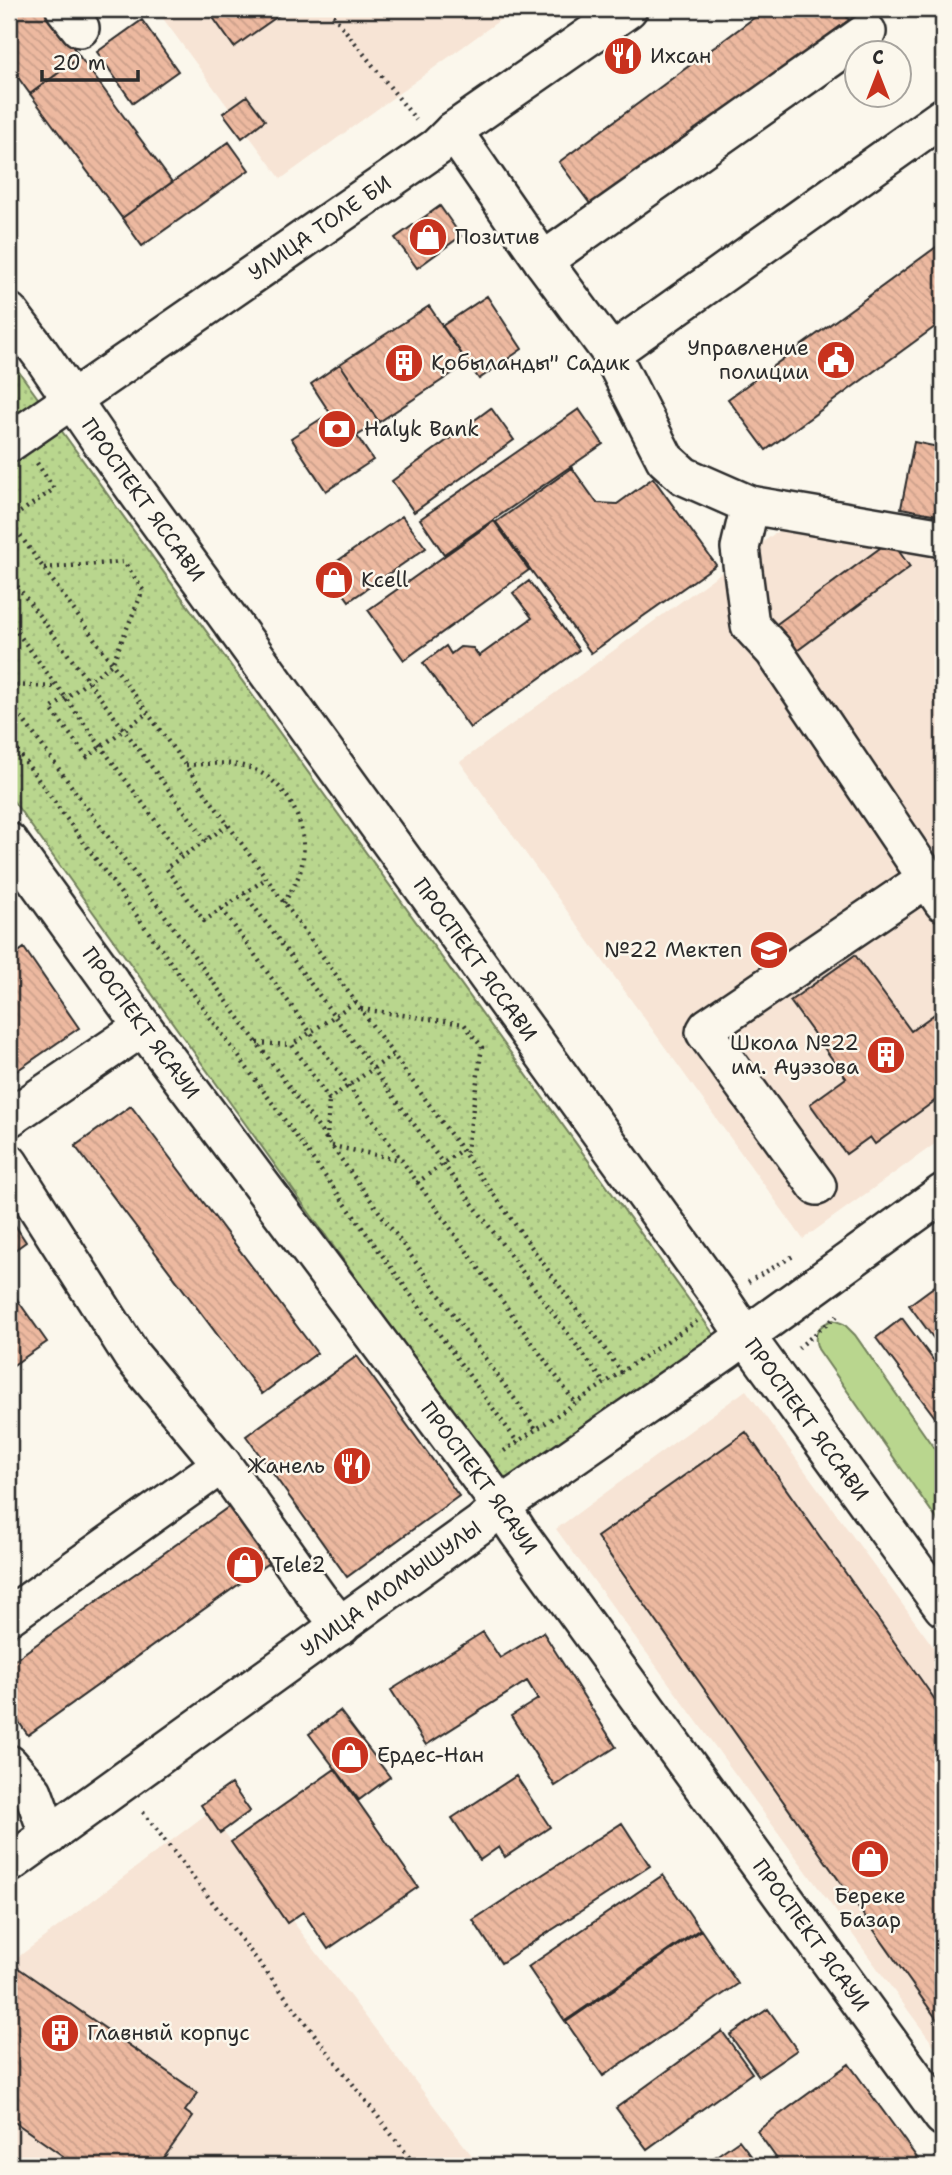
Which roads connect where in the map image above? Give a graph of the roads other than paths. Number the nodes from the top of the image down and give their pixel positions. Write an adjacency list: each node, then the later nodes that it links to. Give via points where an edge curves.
1 (628, 9): 4 (street, УЛИЦА ТОЛЕ БИ)
2 (867, 32): 5 (street)
3 (943, 117): 7 (street)
4 (453, 131): 5 (street); 8 (street, УЛИЦА ТОЛЕ БИ, via 437,147)
5 (543, 261): 7 (street)
6 (9, 312): 8 (street, ПРОСПЕКТ ЯССАВИ)
7 (611, 353): 10 (street, via 665,459 684,476)
8 (71, 400): 9 (street, УЛИЦА ТОЛЕ БИ); 19 (street, ПРОСПЕКТ ЯССАВИ)
9 (14, 440)
10 (750, 505): 11 (street); 13 (street, via 740,548 750,625 774,651)
11 (943, 538)
12 (9, 842): 14 (street, ПРОСПЕКТ ЯСАУИ)
13 (935, 891): 17 (street, via 705,1032)
14 (143, 1027): 15 (street); 21 (street, ПРОСПЕКТ ЯСАУИ)
15 (9, 1118)
16 (9, 1163): 20 (street, via 132,1356)
17 (817, 1186)
18 (939, 1206): 19 (street, УЛИЦА МОМЫШУЛЫ)
19 (744, 1335): 21 (street, УЛИЦА МОМЫШУЛЫ); 22 (street, ПРОСПЕКТ ЯССАВИ)
20 (222, 1464): 23 (street); 24 (street)
21 (501, 1506): 24 (street, УЛИЦА МОМЫШУЛЫ); 28 (street, ПРОСПЕКТ ЯСАУИ)
22 (943, 1607)
23 (9, 1616)
24 (341, 1626): 26 (street, УЛИЦА МОМЫШУЛЫ)
25 (9, 1763): 26 (street, via 33,1792)
26 (49, 1836): 27 (street, УЛИЦА МОМЫШУЛЫ)
27 (9, 1864)
28 (943, 2117)

